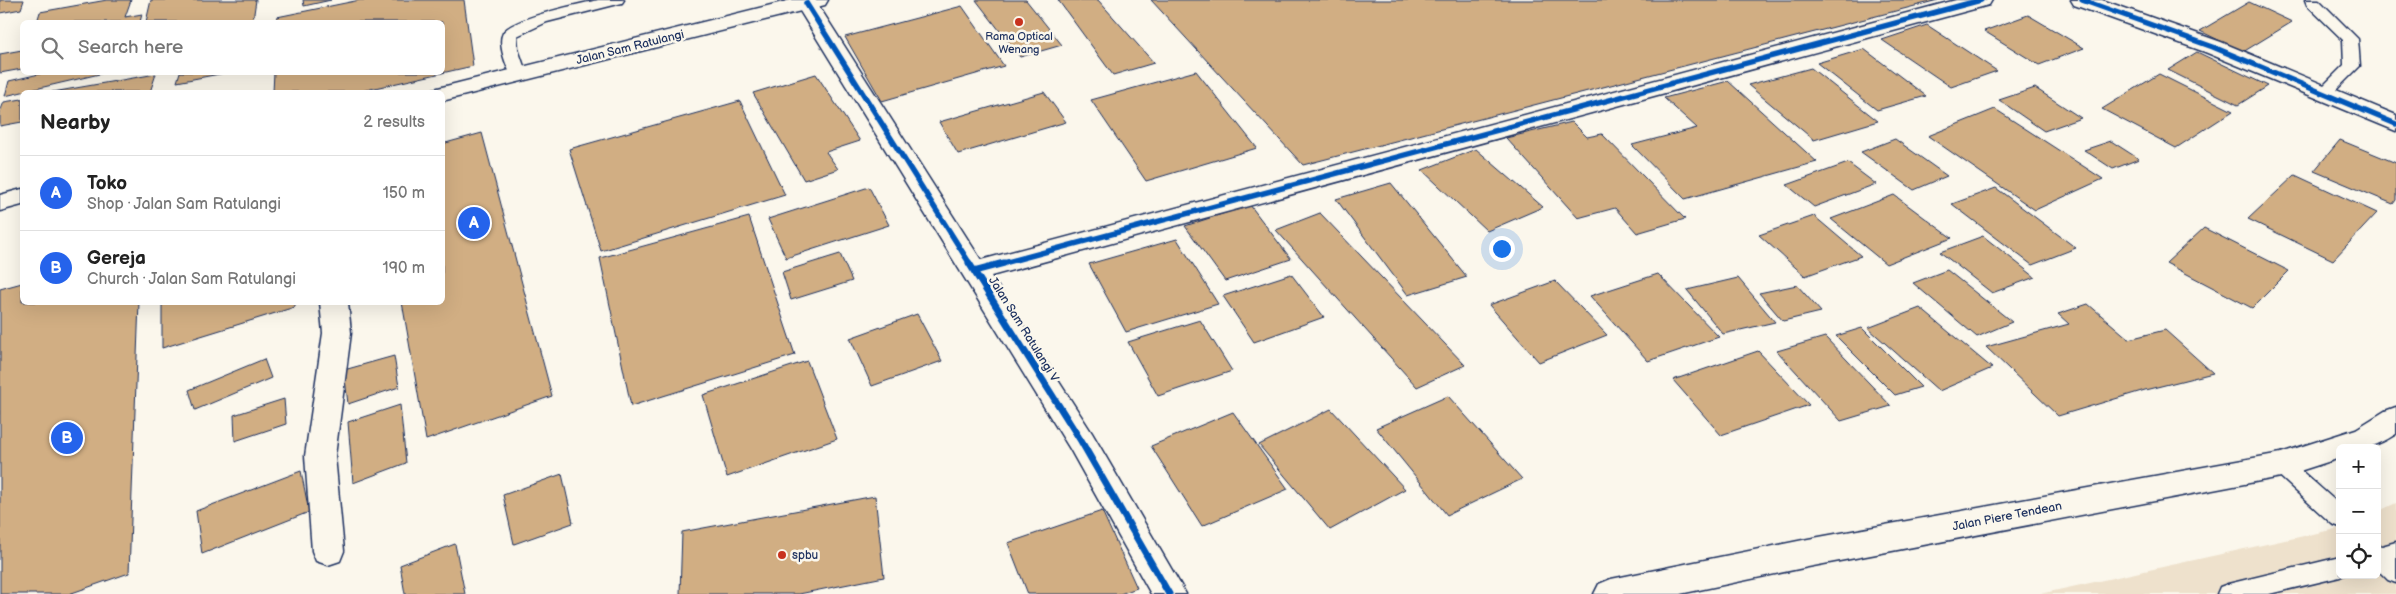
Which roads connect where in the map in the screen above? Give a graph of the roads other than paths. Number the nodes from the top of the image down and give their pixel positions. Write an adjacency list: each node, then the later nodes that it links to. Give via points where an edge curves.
1 (617, 0): 6 (lane, via 530,22 513,30 509,35 510,45)
2 (1981, 0): 12 (main road)
3 (2082, 0): 8 (main road, via 2196,41)
4 (2312, 0): 8 (lane, via 2350,39 2352,53 2352,66)
5 (811, 2): 6 (main road, Jalan Sam Ratulangi); 12 (main road, Jalan Sam Ratulangi V)
6 (519, 75): 7 (main road, Jalan Sam Ratulangi)
7 (445, 93)
8 (2324, 94): 9 (main road)
9 (2396, 124)
10 (20, 198): 11 (main road)
11 (0, 203)
12 (974, 271): 21 (main road, Jalan Sam Ratulangi V, via 1081,440)
13 (334, 305): 17 (main road, via 337,333 320,456)
14 (2396, 419): 15 (main road, Jalan Piere Tendean, via 2367,437)
15 (2281, 465): 16 (lane); 22 (main road, Jalan Piere Tendean, via 1808,553)
16 (2336, 514)
17 (328, 551)
18 (2383, 555): 20 (lane)
19 (2336, 568): 23 (lane)
20 (2396, 573)
21 (1169, 594)
22 (1611, 594)
23 (2228, 594)

